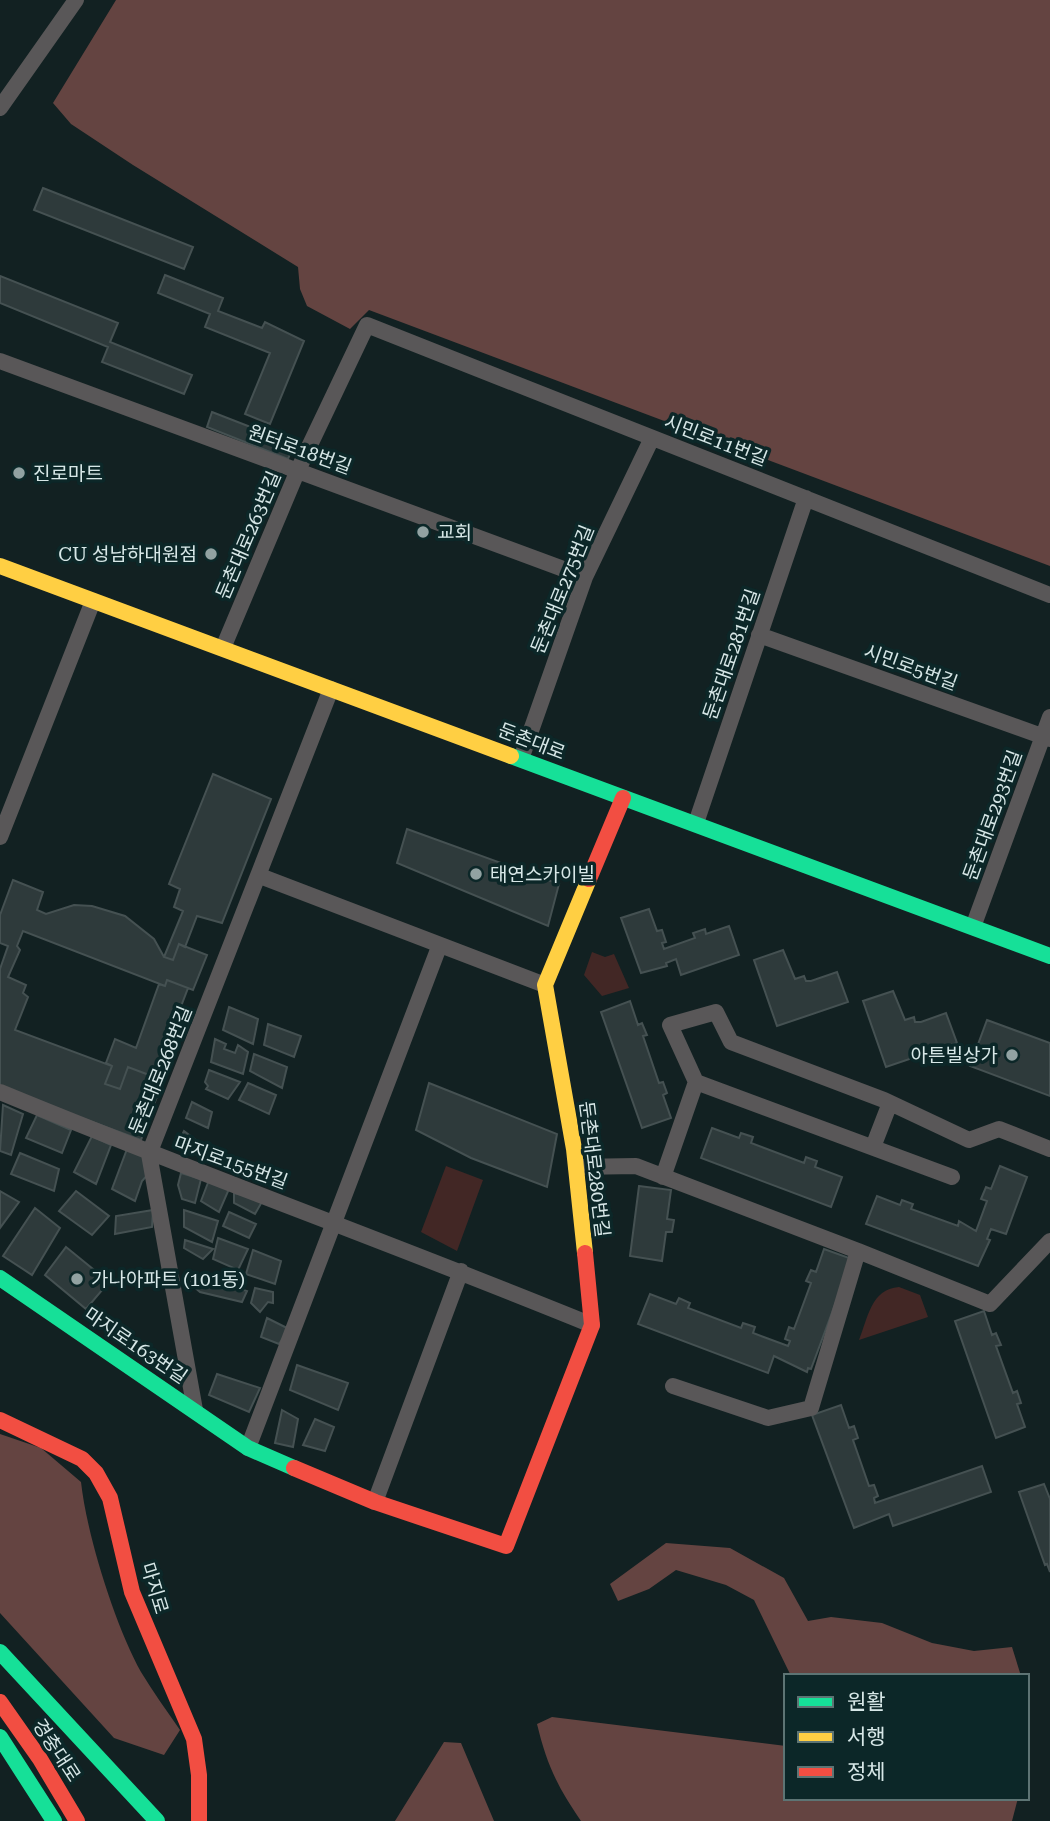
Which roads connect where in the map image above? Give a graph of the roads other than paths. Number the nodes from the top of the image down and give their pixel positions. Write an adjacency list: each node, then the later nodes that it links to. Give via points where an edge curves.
1 (76, 0): 2 (street)
2 (0, 108)
3 (367, 325): 5 (street, 시민로11번길); 6 (street, 둔촌대로263번길)
4 (0, 361): 6 (street, 원터로18번길)
5 (652, 438): 7 (street, 시민로11번길); 9 (street, 둔촌대로275번길)
6 (298, 470): 9 (street, 원터로18번길); 13 (street, 둔촌대로263번길)
7 (806, 498): 10 (street, 시민로11번길); 12 (street, 둔촌대로281번길)
8 (0, 566): 11 (main road, 둔촌대로)
9 (585, 577): 17 (street, 둔촌대로275번길)
10 (1050, 595)
11 (93, 601): 13 (main road, 둔촌대로); 20 (street)
12 (759, 635): 16 (street, 시민로5번길); 19 (street, 둔촌대로281번길)
13 (223, 648): 14 (main road, 둔촌대로)
14 (331, 689): 17 (main road, 둔촌대로); 21 (street, 둔촌대로268번길)
15 (1050, 717): 16 (street, 둔촌대로293번길)
16 (1046, 738): 22 (street, 둔촌대로293번길)
17 (521, 759): 18 (main road, 둔촌대로)
18 (623, 799): 19 (main road, 둔촌대로); 25 (main road)
19 (696, 823): 22 (main road, 둔촌대로)
20 (0, 836)
21 (260, 876): 23 (street); 31 (street, 둔촌대로268번길)
22 (973, 927): 24 (main road, 둔촌대로)
23 (439, 947): 25 (street); 35 (street)
24 (1050, 956)
25 (545, 985): 32 (main road, 둔촌대로280번길)
26 (696, 1082): 28 (street, via 670,1025 716,1012 731,1042); 29 (street); 33 (street)
27 (0, 1092): 31 (street, 마지로155번길)
28 (890, 1103): 29 (street); 30 (street, via 969,1140 999,1129)
29 (873, 1147): 34 (street)
30 (1050, 1149)
31 (149, 1154): 35 (street, 마지로155번길); 42 (street, 둔촌대로268번길)
32 (576, 1167): 33 (street, via 636,1166); 40 (main road, 둔촌대로280번길)
33 (663, 1177): 37 (street)
34 (952, 1177)
35 (333, 1221): 38 (street, 마지로155번길); 44 (street)
36 (1050, 1241): 37 (street, via 990,1304)
37 (858, 1251): 41 (street, via 811,1408 768,1418)
38 (461, 1271): 40 (street, 마지로155번길); 45 (street)
39 (0, 1278): 42 (main road, 마지로163번길)
40 (592, 1325): 46 (main road, 둔촌대로280번길)
41 (673, 1386)
42 (195, 1410): 44 (main road, 마지로163번길)
43 (0, 1420): 50 (main road, 마지로, via 82,1459 110,1499 132,1592 194,1739)
44 (248, 1448): 45 (main road, 마지로163번길)
45 (375, 1502): 46 (main road, 마지로163번길)
46 (506, 1546)
47 (0, 1652): 53 (main road)
48 (0, 1702): 52 (main road, 경충대로)
49 (0, 1737): 51 (main road, 경충대로)
50 (199, 1820)
51 (54, 1821)
52 (77, 1821)
53 (157, 1821)

